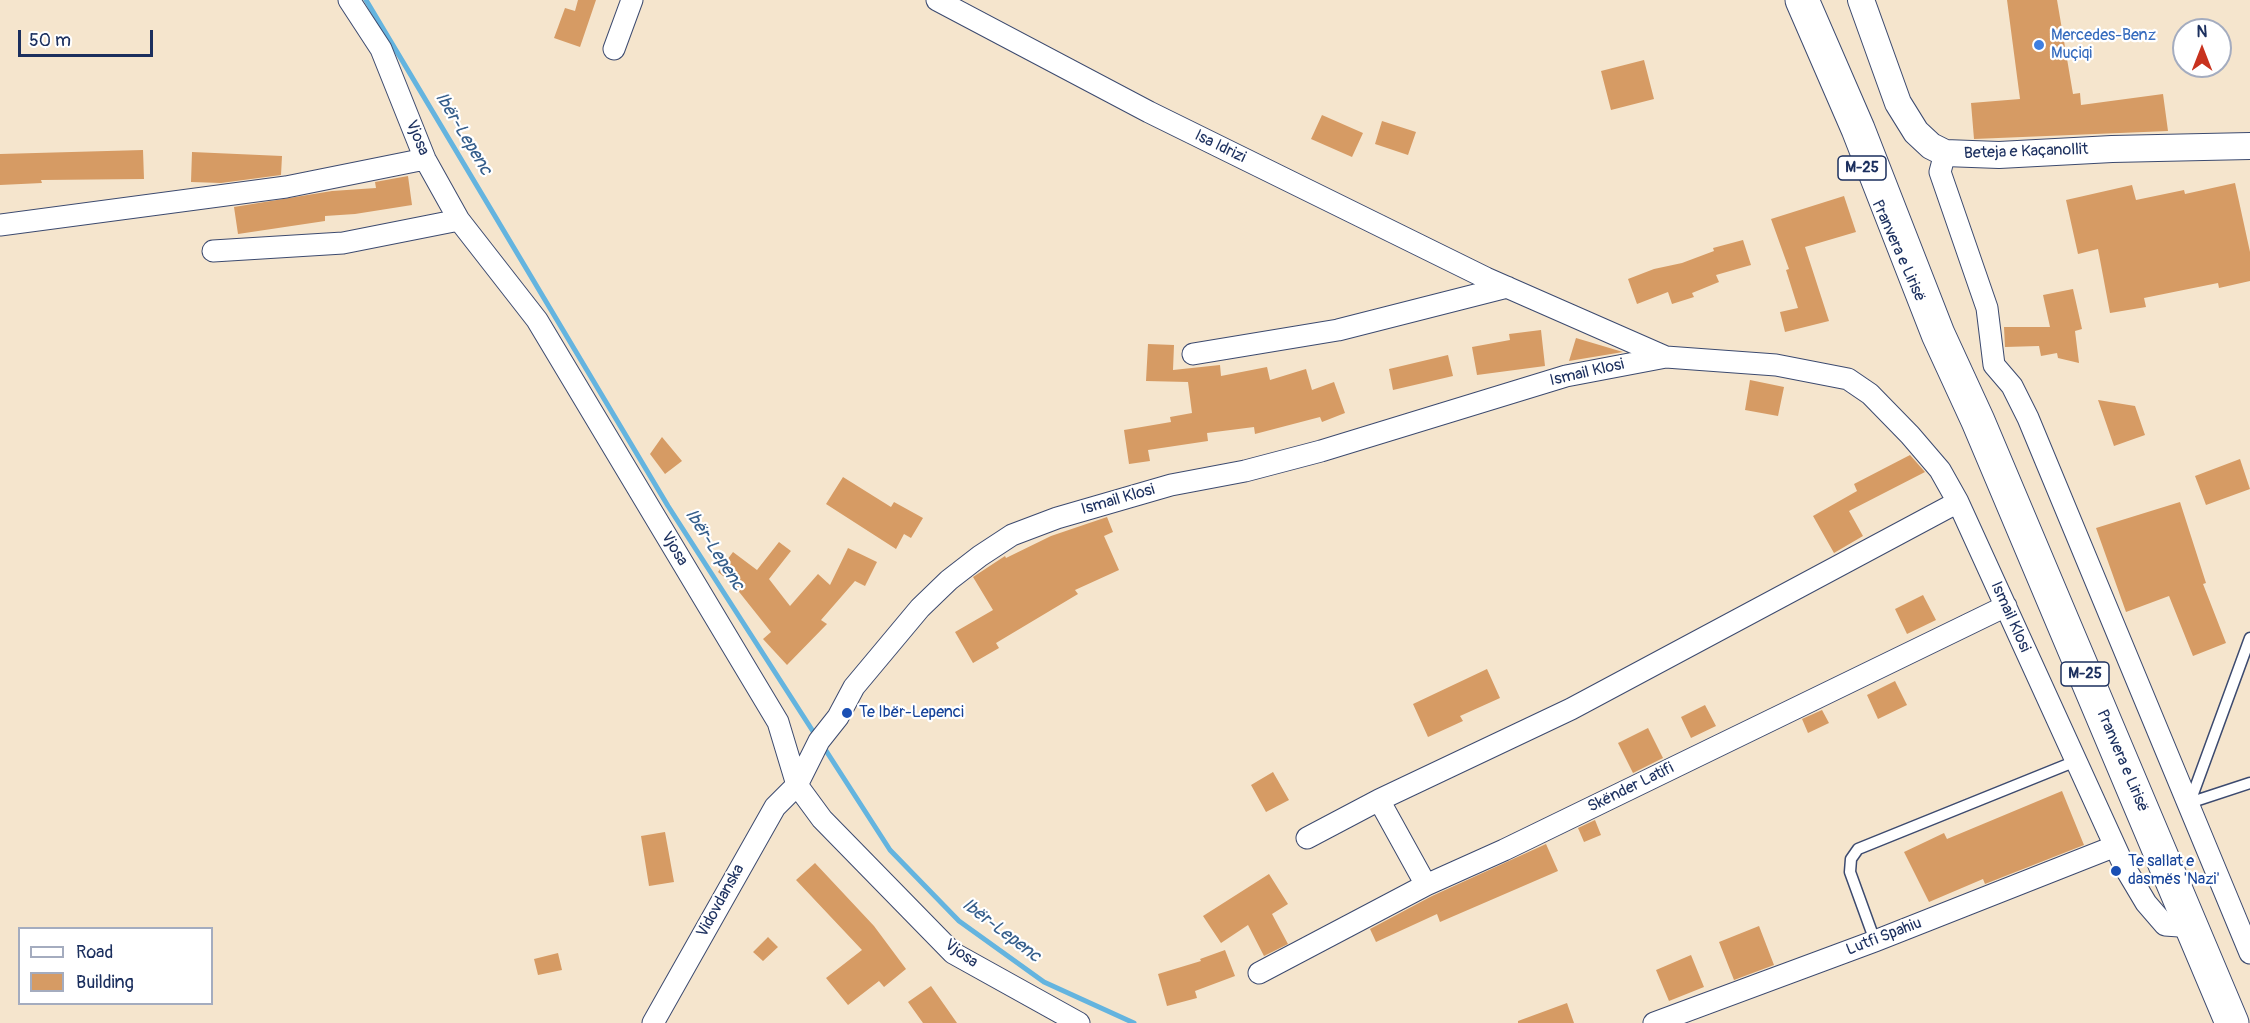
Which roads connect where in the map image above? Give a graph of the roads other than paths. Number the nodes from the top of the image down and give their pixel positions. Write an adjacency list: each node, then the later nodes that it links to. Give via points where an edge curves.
1 (349, 0): 10 (street, Vjosa, via 381,49)
2 (632, 0): 7 (street)
3 (938, 0): 14 (street, Isa Idrizi, via 1149,112)
4 (1791, 0): 15 (main road, Pranvera e Lirisë / M-25, via 1888,231)
5 (1802, 0): 15 (main road, Pranvera e Lirisë / M-25, via 1858,129)
6 (1861, 0): 9 (street, Beteja e Kaçanollit, via 1898,103 1916,132)
7 (614, 49)
8 (2250, 146): 9 (street, Beteja e Kaçanollit, via 1999,155)
9 (1945, 153): 25 (street, via 1940,172 1987,308 1994,365 2012,386 2028,418)
10 (425, 159): 11 (street, Vjosa); 12 (street, via 286,187)
11 (459, 220): 13 (street, via 343,243); 23 (street, Vjosa, via 537,320 778,722)
12 (0, 225)
13 (213, 251)
14 (1507, 287): 16 (street, via 1338,330); 17 (street, Isa Idrizi)
15 (1938, 334): 29 (main road, Pranvera e Lirisë / M-25)
16 (1193, 354)
17 (1666, 357): 18 (street, Ismail Klosi, via 1776,365 1848,379 1870,394 1910,435 1940,470); 23 (street, Ismail Klosi, via 1566,376 1321,451 1245,471 1171,484 1012,535 949,580 920,608 854,687)
18 (1958, 502): 19 (street, Ismail Klosi); 24 (street, via 1571,709)
19 (2006, 606): 21 (street, Ismail Klosi); 28 (street, Skënder Latifi)
20 (2250, 638): 25 (lane)
21 (2076, 761): 27 (street, Ismail Klosi); 30 (lane, via 1858,849 1850,872)
22 (2250, 783): 25 (lane)
23 (797, 784): 33 (street, Vidovdanska, via 775,807); 34 (street, Vjosa, via 822,819 954,953)
24 (1379, 800): 26 (street); 28 (street)
25 (2190, 802): 31 (street)
26 (1307, 838)
27 (2113, 847): 29 (street, Ismail Klosi, via 2146,903 2165,925); 30 (street, Lutfi Spahiu)
28 (1426, 885): 32 (street, Skënder Latifi)
29 (2193, 927): 36 (main road, Pranvera e Lirisë / M-25)
30 (1875, 941): 35 (street, Lutfi Spahiu)
31 (2250, 953)
32 (1258, 973)
33 (653, 1023)
34 (1079, 1023)
35 (1654, 1023)
36 (2232, 1023)

